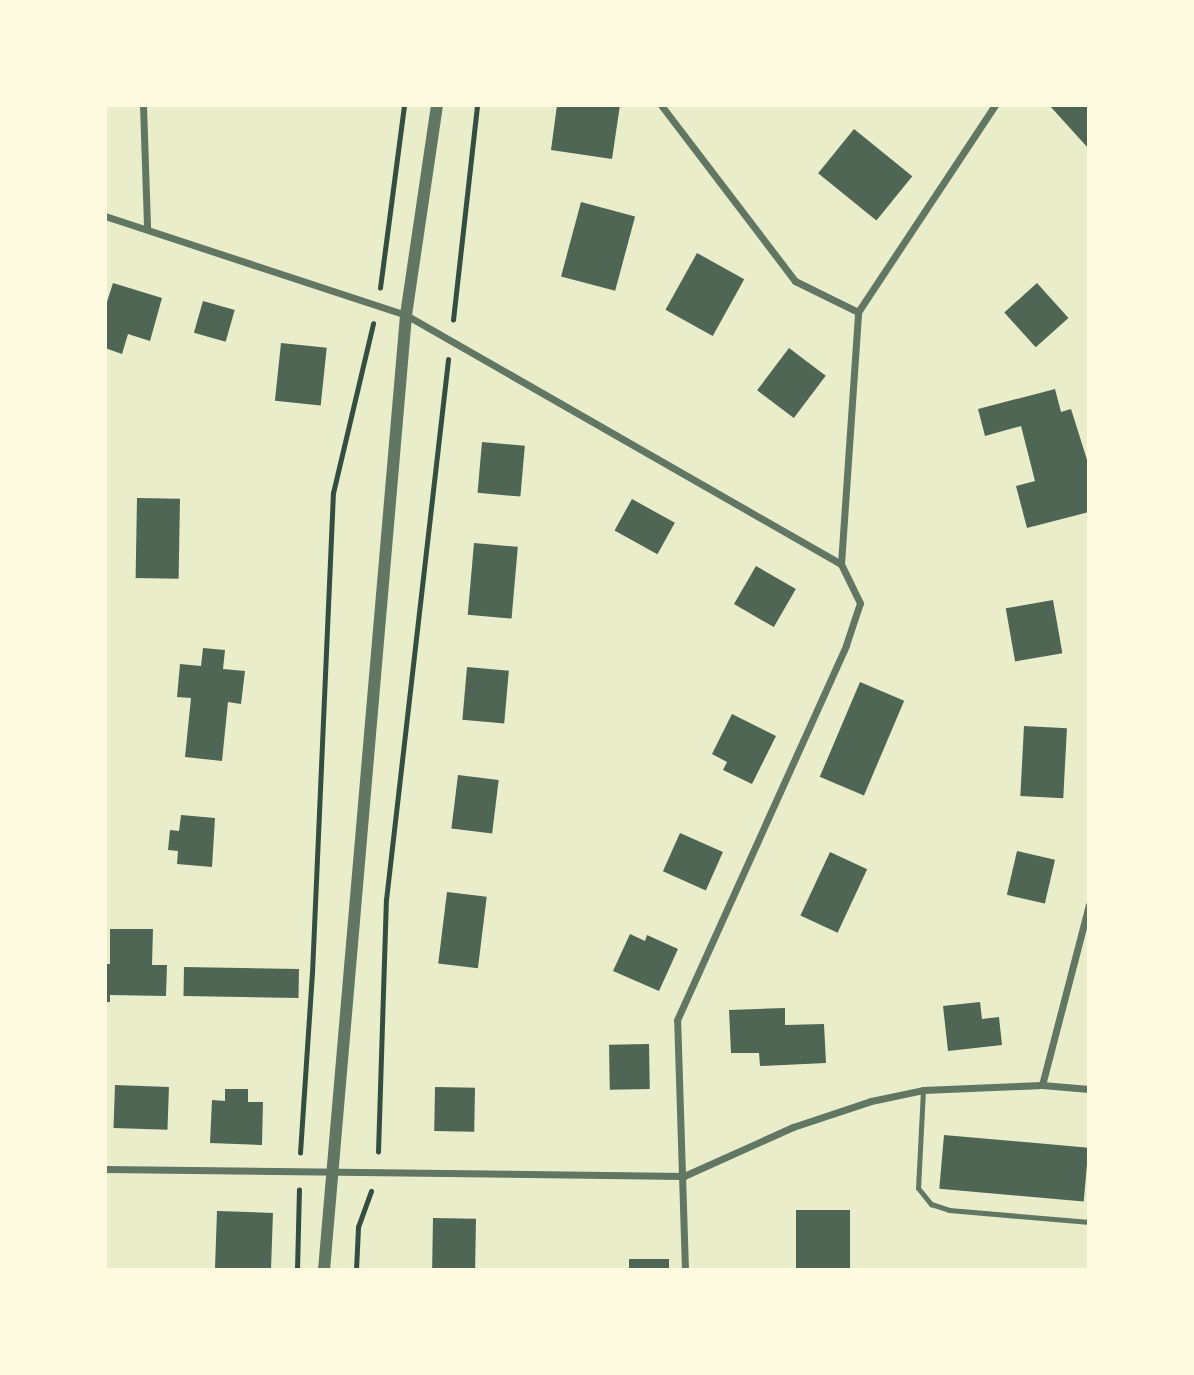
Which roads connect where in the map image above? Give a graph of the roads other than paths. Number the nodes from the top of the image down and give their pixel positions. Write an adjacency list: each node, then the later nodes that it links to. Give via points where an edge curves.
1 (143, 105): 6 (street)
2 (437, 105): 8 (street)
3 (661, 105): 7 (street, via 795,281)
4 (995, 105): 7 (street)
5 (105, 216): 6 (street)
6 (147, 228): 8 (street)
7 (858, 312): 9 (street)
8 (406, 315): 9 (street); 15 (street)
9 (841, 564): 16 (street, via 860,603 846,645 677,1020)
10 (1089, 905): 11 (street)
11 (1042, 1085): 12 (street); 13 (street)
12 (1089, 1089)
13 (923, 1090): 16 (street, via 871,1101 793,1127); 17 (lane, via 918,1188 931,1204 949,1210)
14 (105, 1169): 15 (street)
15 (331, 1172): 16 (street); 18 (street)
16 (684, 1176): 19 (street)
17 (1089, 1222)
18 (324, 1270)
19 (685, 1270)

